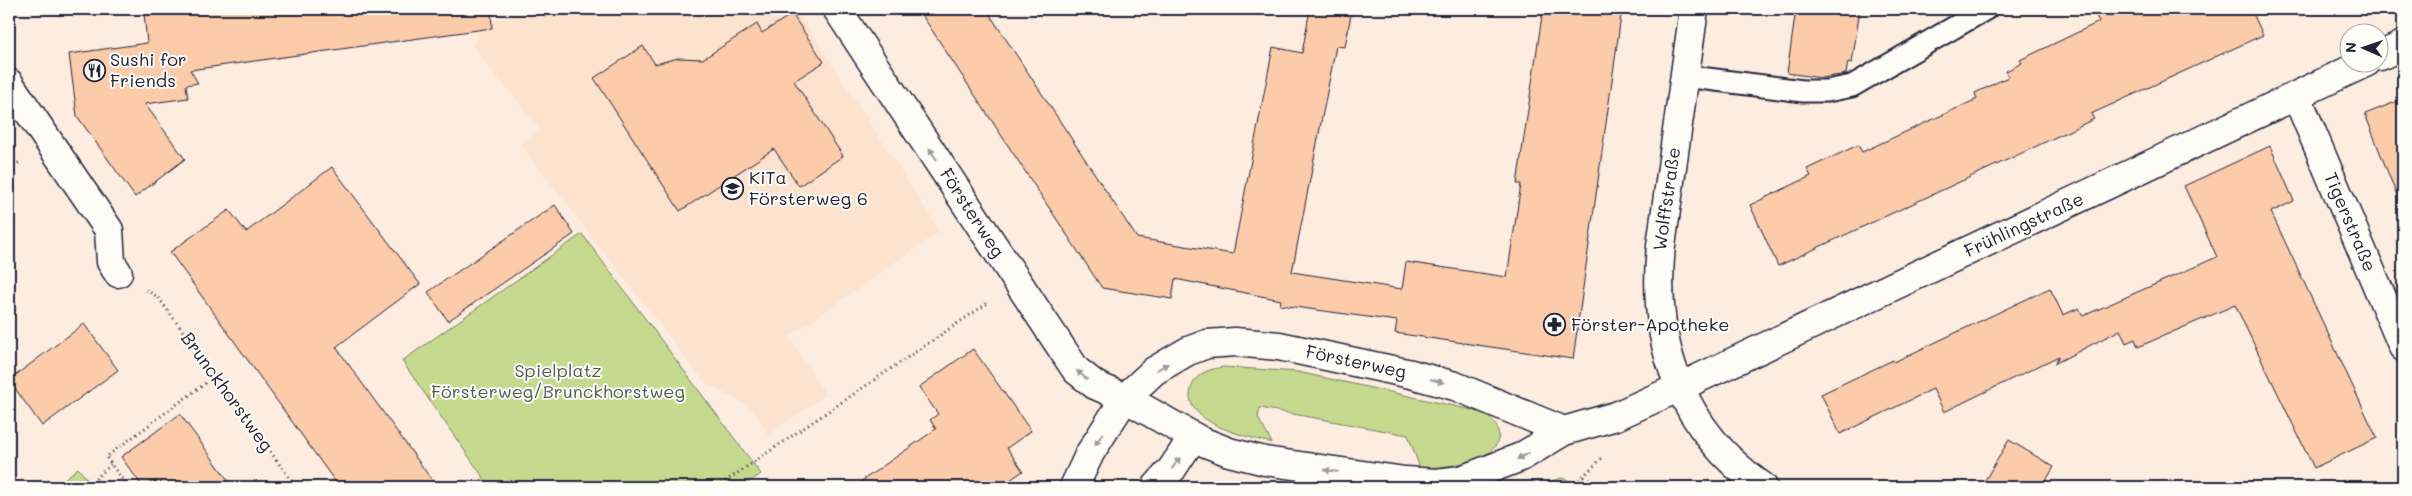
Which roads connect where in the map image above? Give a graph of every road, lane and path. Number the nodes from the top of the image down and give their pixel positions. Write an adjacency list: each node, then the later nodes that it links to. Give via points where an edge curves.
1 (837, 9): 11 (street, Försterweg, one-way to 1)
2 (1694, 9): 7 (street, Wolffstraße)
3 (1986, 9): 7 (lane, via 1852,86 1803,91)
4 (2403, 45): 5 (street)
5 (2390, 51)
6 (2347, 72): 9 (street, Frühlingstraße)
7 (1684, 76): 15 (street, Wolffstraße, via 1658,277 1662,335)
8 (9, 83): 10 (street, via 109,230 111,262)
9 (2297, 97): 13 (street, Tigerstraße); 15 (street, Frühlingstraße)
10 (118, 272)
11 (1017, 282): 16 (street, Försterweg, one-way to 11, via 1095,385 1076,370); 24 (path)
12 (158, 296): 14 (path, Brunckhorstweg)
13 (2403, 347)
14 (215, 376): 19 (path, via 106,458); 23 (path, Brunckhorstweg)
15 (1680, 387): 17 (street, Försterweg, via 1616,416); 28 (street, via 1691,409 1724,454)
16 (1125, 398): 17 (street, Försterweg, one-way to 17, via 1154,371 1188,351 1207,344 1235,342 1279,346 1411,374 1455,386); 18 (street, Försterweg); 25 (street, Försterweg, one-way to 25, via 1090,453)
17 (1564, 431): 18 (street, Försterweg, one-way to 18, via 1521,457 1461,480 1437,483 1265,462)
18 (1193, 437): 26 (street, one-way to 18)
19 (111, 465): 21 (path, via 97,476); 22 (path)
20 (1583, 477): 27 (path)
21 (90, 487)
22 (128, 487)
23 (296, 487)
24 (717, 487)
25 (1074, 487)
26 (1156, 487)
27 (1602, 487)
28 (1763, 487)

